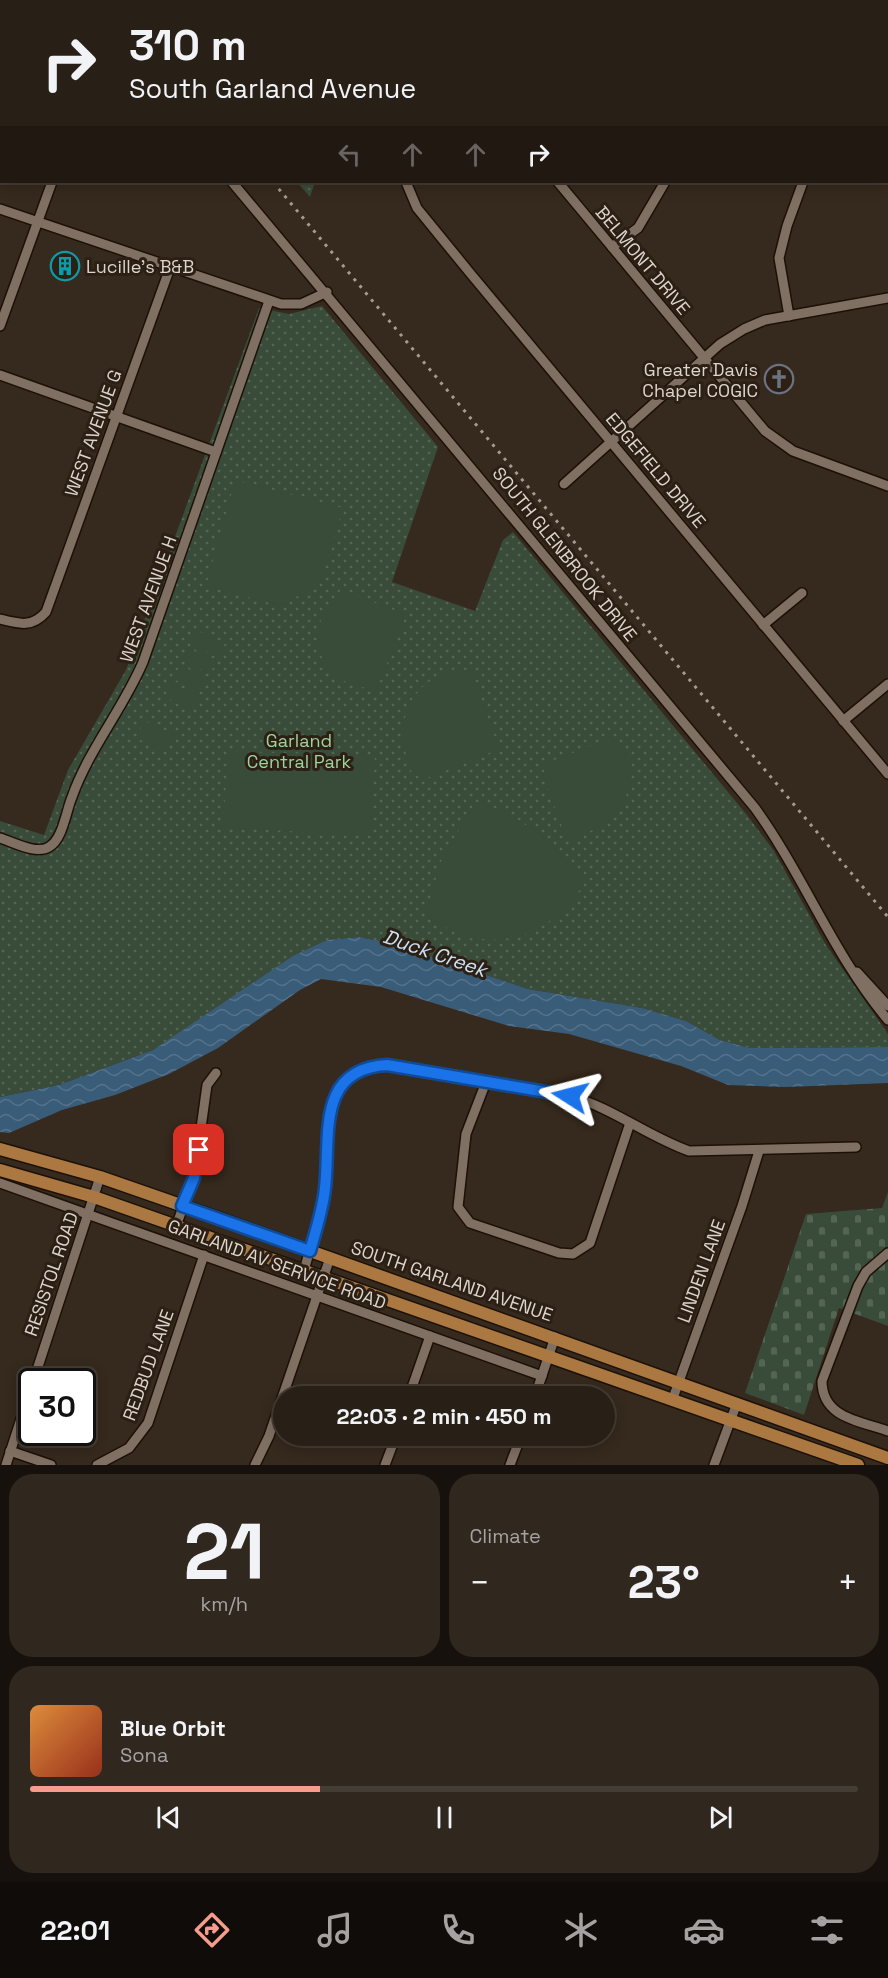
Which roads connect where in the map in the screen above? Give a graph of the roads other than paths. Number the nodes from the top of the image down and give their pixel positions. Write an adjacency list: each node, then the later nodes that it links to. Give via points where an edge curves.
1 (52, 183): 8 (street)
2 (233, 183): 11 (street, SOUTH GLENBROOK DRIVE)
3 (407, 183): 19 (street, EDGEFIELD DRIVE, via 424,216)
4 (559, 183): 9 (street, BELMONT DRIVE)
5 (664, 183): 9 (street, via 638,228)
6 (803, 183): 14 (street, via 779,258)
7 (0, 209): 8 (street)
8 (37, 222): 10 (street); 15 (street)
9 (612, 247): 16 (street, BELMONT DRIVE)
10 (171, 266): 13 (street); 18 (street, WEST AVENUE G)
11 (327, 292): 13 (street, via 301,304); 30 (street, SOUTH GLENBROOK DRIVE, via 755,808 789,858)
12 (888, 298): 14 (street)
13 (269, 301): 20 (street, WEST AVENUE H)
14 (789, 316): 16 (street, via 744,329)
15 (0, 326)
16 (704, 359): 19 (street); 22 (street, BELMONT DRIVE, via 765,431 793,451)
17 (0, 375): 18 (street)
18 (116, 417): 20 (street); 24 (street, WEST AVENUE G, via 46,612 30,625)
19 (611, 442): 21 (street); 25 (street, EDGEFIELD DRIVE)
20 (216, 452): 29 (street, WEST AVENUE H, via 143,662 128,697 82,770 55,840 40,850)
21 (564, 484)
22 (888, 486)
23 (802, 593): 25 (street)
24 (0, 619)
25 (763, 625): 27 (street, EDGEFIELD DRIVE)
26 (888, 684): 27 (street)
27 (843, 721): 28 (street, EDGEFIELD DRIVE)
28 (888, 774)
29 (0, 837)
30 (848, 964): 31 (street, SOUTH GLENBROOK DRIVE); 32 (street, SOUTH GLENBROOK DRIVE)
31 (888, 1006)
32 (887, 1019)
33 (216, 1073): 43 (street, via 207,1084 196,1169)
34 (486, 1082): 35 (street, via 570,1096 594,1103); 35 (street, via 466,1134 458,1207 470,1223 559,1253 573,1254 590,1243); 46 (street, via 384,1064 351,1075 331,1102 325,1189)
35 (630, 1123): 38 (street, via 688,1151)
36 (856, 1147): 38 (street)
37 (0, 1149): 40 (main road, SOUTH GARLAND AVENUE)
38 (759, 1151): 58 (street, LINDEN LANE)
39 (0, 1170): 42 (main road)
40 (100, 1177): 42 (street, RESISTOL ROAD); 43 (main road, SOUTH GARLAND AVENUE)
41 (0, 1183): 44 (street, GARLAND AV SERVICE ROAD)
42 (94, 1197): 44 (street, RESISTOL ROAD); 45 (main road)
43 (182, 1206): 45 (street); 46 (main road, SOUTH GARLAND AVENUE)
44 (88, 1214): 48 (street, GARLAND AV SERVICE ROAD); 56 (street, RESISTOL ROAD)
45 (176, 1226): 50 (main road)
46 (310, 1251): 49 (main road, SOUTH GARLAND AVENUE); 50 (street)
47 (888, 1253): 65 (street, via 866,1272 858,1286 822,1381 822,1393 828,1406 839,1413)
48 (204, 1255): 52 (street, GARLAND AV SERVICE ROAD); 72 (street, REDBUD LANE, via 148,1423 129,1448)
49 (330, 1258): 51 (street); 54 (main road, SOUTH GARLAND AVENUE)
50 (304, 1271): 51 (main road)
51 (323, 1278): 52 (street); 55 (main road)
52 (316, 1296): 53 (street, GARLAND AV SERVICE ROAD); 73 (street, via 269,1436)
53 (430, 1336): 57 (street, GARLAND AV SERVICE ROAD); 59 (street)
54 (555, 1337): 55 (street); 58 (main road, SOUTH GARLAND AVENUE)
55 (548, 1358): 57 (street); 61 (main road)
56 (37, 1368)
57 (542, 1376): 60 (street)
58 (678, 1383): 61 (street, LINDEN LANE); 62 (main road, SOUTH GARLAND AVENUE)
59 (412, 1386)
60 (538, 1386)
61 (672, 1401): 63 (main road)
62 (737, 1403): 63 (street); 69 (main road, SOUTH GARLAND AVENUE)
63 (730, 1422): 76 (street); 77 (main road)
64 (18, 1426): 68 (street, RESISTOL ROAD)
65 (888, 1431)
66 (392, 1446): 74 (street)
67 (517, 1446): 75 (street)
68 (10, 1451): 70 (street, RESISTOL ROAD); 71 (street)
69 (888, 1458)
70 (6, 1465)
71 (51, 1465)
72 (97, 1465)
73 (255, 1465)
74 (385, 1465)
75 (510, 1465)
76 (714, 1465)
77 (858, 1465)

